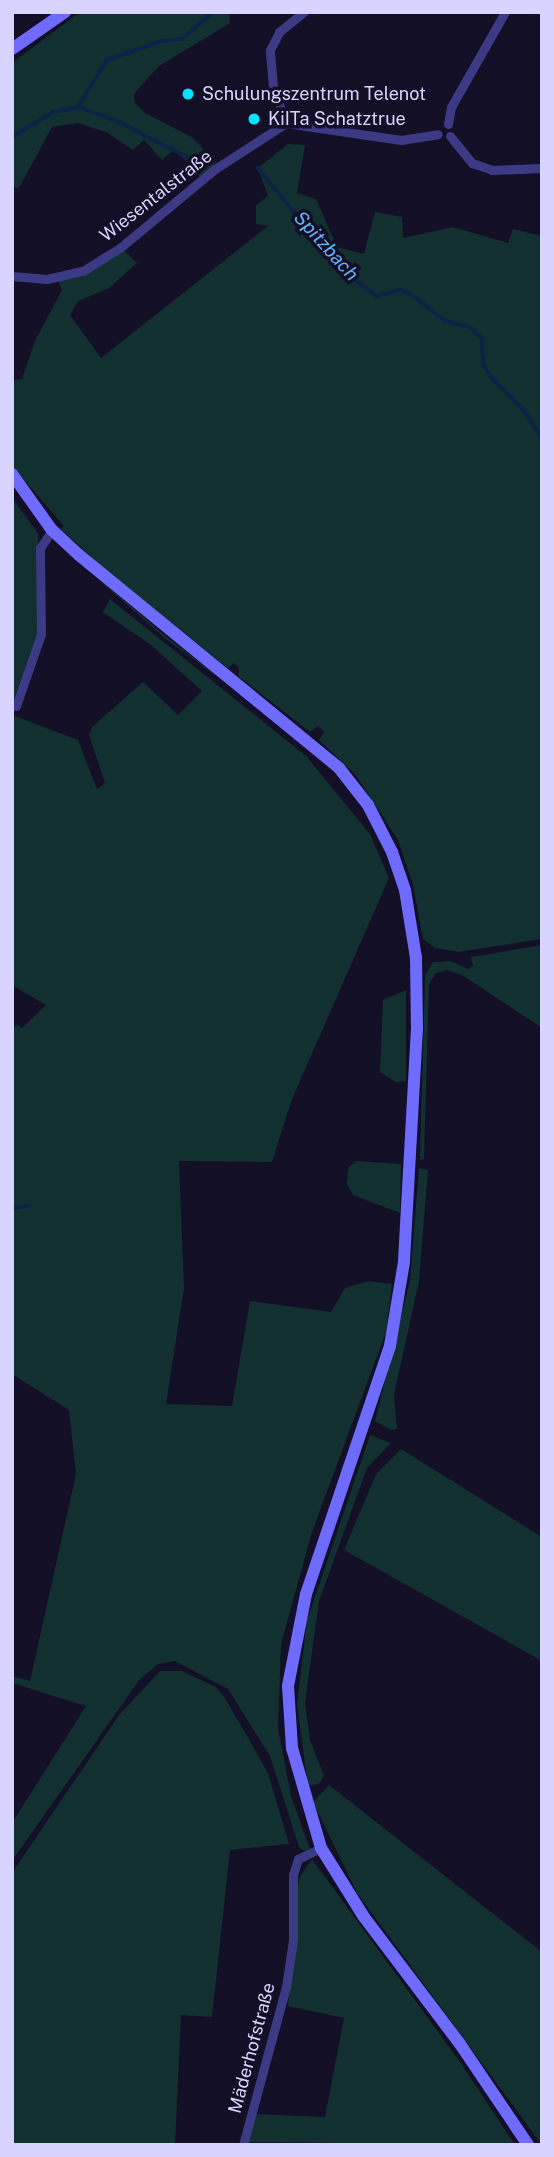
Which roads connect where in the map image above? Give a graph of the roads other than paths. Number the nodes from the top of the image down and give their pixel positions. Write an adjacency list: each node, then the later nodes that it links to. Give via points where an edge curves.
1 (65, 12): 4 (street)
2 (304, 12): 5 (street, via 279,32 271,50 273,87)
3 (505, 12): 6 (street, via 451,107)
4 (12, 49)
5 (286, 122): 7 (street, via 401,140); 10 (street, Wiesentalstraße, via 215,169 121,247 83,271 47,279)
6 (448, 124): 7 (street, via 439,125); 8 (street)
7 (438, 134): 8 (street)
8 (450, 136): 9 (street, via 472,163 492,170)
9 (542, 168)
10 (12, 276)
11 (12, 474): 12 (street)
12 (52, 530): 13 (street, via 40,548 41,634); 14 (street, via 339,768 368,805 392,852 412,920 416,1081 402,1274 390,1346 306,1594 288,1686 292,1748)
13 (16, 706)
14 (321, 1848): 15 (street, Mäderhofstraße, via 298,1859 293,1875 293,1940 286,1987); 16 (street, via 364,1917 460,2044)
15 (243, 2145)
16 (528, 2145)

